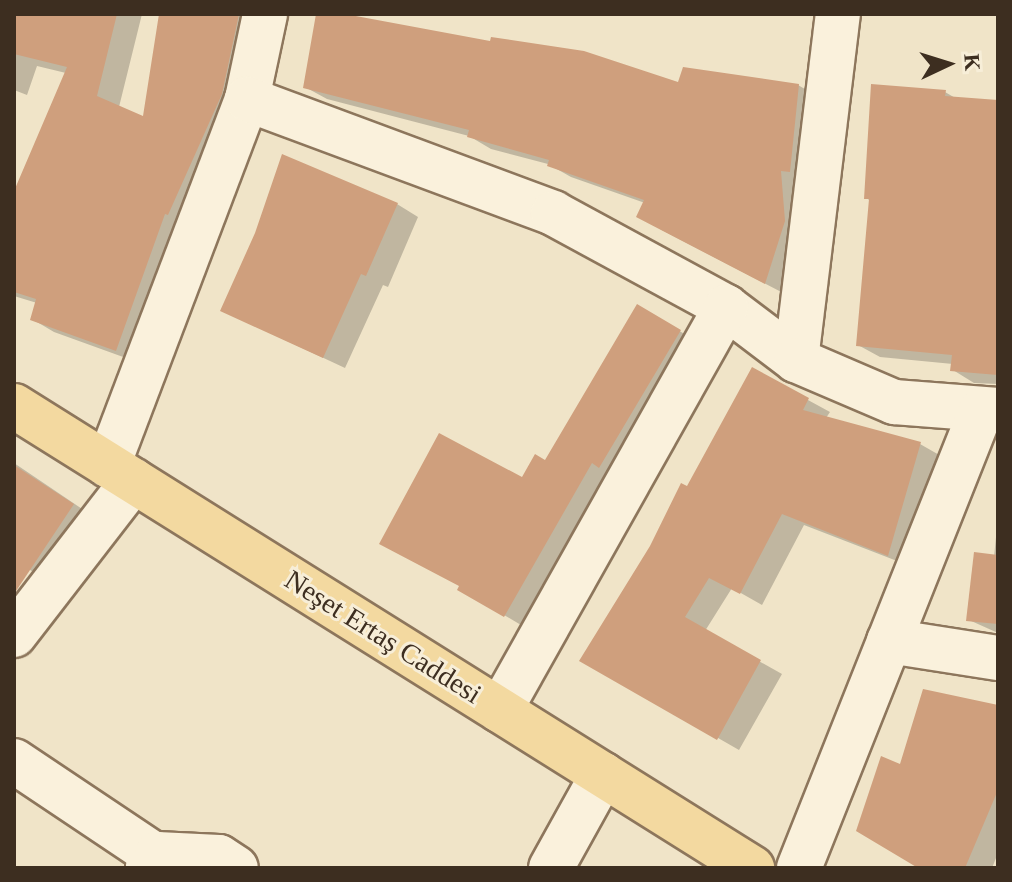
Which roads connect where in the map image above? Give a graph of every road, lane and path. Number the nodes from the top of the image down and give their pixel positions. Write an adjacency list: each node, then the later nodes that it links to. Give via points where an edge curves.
1 (265, 14): 3 (street)
2 (838, 14): 5 (street)
3 (247, 99): 4 (street, via 553,213); 8 (street)
4 (726, 307): 5 (street); 12 (street)
5 (796, 360): 7 (street, via 894,402)
6 (14, 406): 8 (main road, Neşet Ertaş Caddesi)
7 (989, 410): 10 (street)
8 (120, 473): 9 (street); 12 (main road, Neşet Ertaş Caddesi)
9 (14, 635)
10 (889, 641): 11 (street); 19 (street)
11 (998, 658)
12 (500, 710): 14 (main road, Neşet Ertaş Caddesi)
13 (14, 761): 15 (street)
14 (603, 774): 17 (street); 18 (main road, Neşet Ertaş Caddesi)
15 (159, 863): 16 (street, via 219,857)
16 (236, 868)
17 (551, 868)
18 (752, 868)
19 (799, 868)

